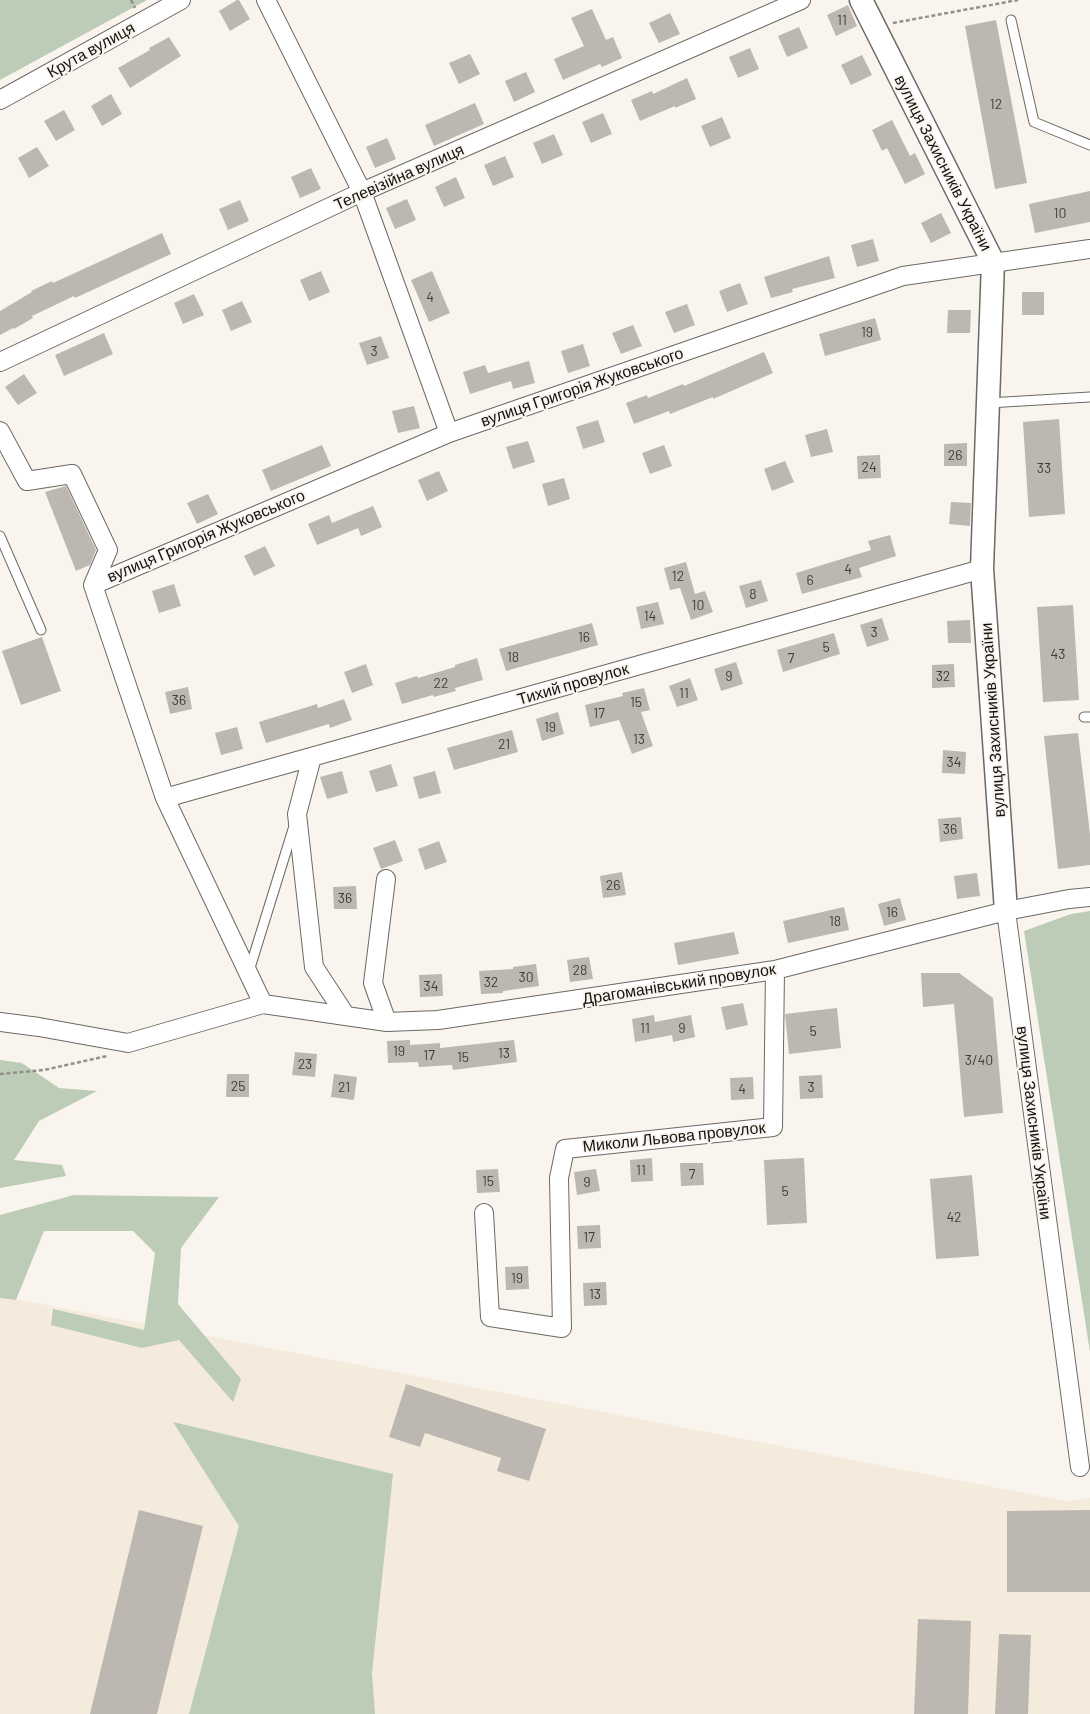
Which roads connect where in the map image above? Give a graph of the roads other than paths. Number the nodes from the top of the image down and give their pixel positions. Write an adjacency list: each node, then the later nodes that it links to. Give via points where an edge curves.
1 (181, 0): 6 (street, Крута вулиця)
2 (266, 0): 8 (street)
3 (801, 0): 8 (street, Телевізійна вулиця)
4 (862, 0): 10 (street, вулиця Захисників України)
5 (1011, 20): 7 (lane, via 1034,122)
6 (0, 100)
7 (1090, 145)
8 (362, 192): 11 (street, Телевізійна вулиця); 15 (street)
9 (1090, 249): 10 (street, вулиця Григорія Жуковського)
10 (993, 262): 13 (street, вулиця Захисників України); 15 (street, вулиця Григорія Жуковського, via 903,276)
11 (0, 362)
12 (1090, 397): 13 (lane)
13 (988, 403): 17 (street, вулиця Захисників України)
14 (0, 432): 18 (street, via 27,481 72,474 108,550)
15 (449, 433): 18 (street, вулиця Григорія Жуковського)
16 (0, 536): 19 (lane)
17 (982, 569): 20 (street, Тихий провулок); 25 (street, вулиця Захисників України)
18 (93, 585): 21 (street)
19 (41, 630)
20 (312, 757): 21 (street, Тихий провулок); 22 (street)
21 (165, 798): 27 (street)
22 (297, 814): 27 (lane); 29 (street, via 314,967)
23 (386, 879): 31 (street, via 373,983)
24 (1090, 897): 25 (street, Драгоманівський провулок)
25 (1006, 911): 26 (street, Драгоманівський провулок); 33 (street, вулиця Захисників України)
26 (774, 970): 31 (street, Драгоманівський провулок, via 438,1020); 32 (street, Миколи Львова провулок, via 774,1127 564,1148 558,1178 562,1328 490,1316)
27 (248, 974): 28 (street)
28 (263, 1004): 29 (street, Драгоманівський провулок); 30 (street, via 128,1043)
29 (346, 1016): 31 (street, Драгоманівський провулок)
30 (0, 1022)
31 (387, 1022)
32 (484, 1213)
33 (1080, 1467)

